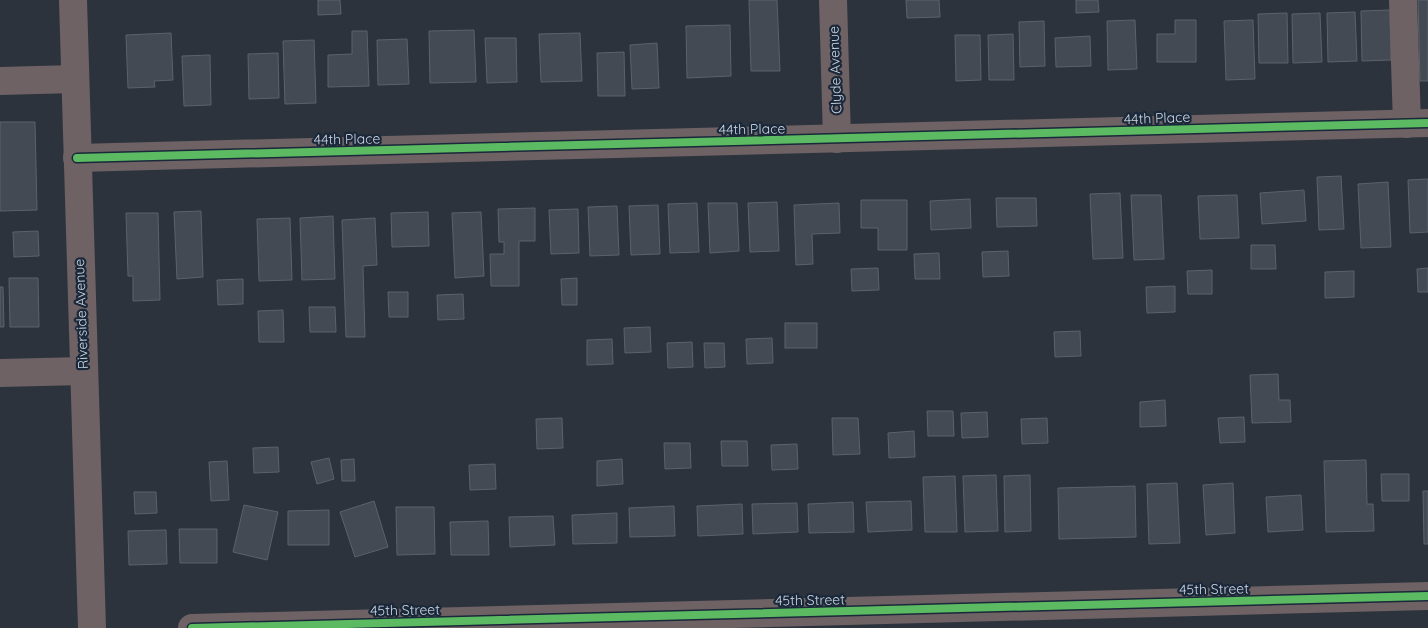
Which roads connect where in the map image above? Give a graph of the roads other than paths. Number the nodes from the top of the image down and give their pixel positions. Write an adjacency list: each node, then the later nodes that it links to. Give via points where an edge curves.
1 (73, 0): 4 (street, Riverside Avenue)
2 (833, 0): 7 (street, Clyde Avenue)
3 (1402, 0): 6 (street)
4 (75, 79): 5 (street); 8 (street, Riverside Avenue)
5 (0, 81)
6 (1418, 123): 7 (street, 44th Place)
7 (837, 139): 8 (street, 44th Place)
8 (77, 158): 9 (street, Riverside Avenue)
9 (83, 371): 10 (street); 12 (street, Riverside Avenue)
10 (0, 373)
11 (1428, 596): 13 (street, 45th Street)
12 (92, 628)
13 (192, 628)

